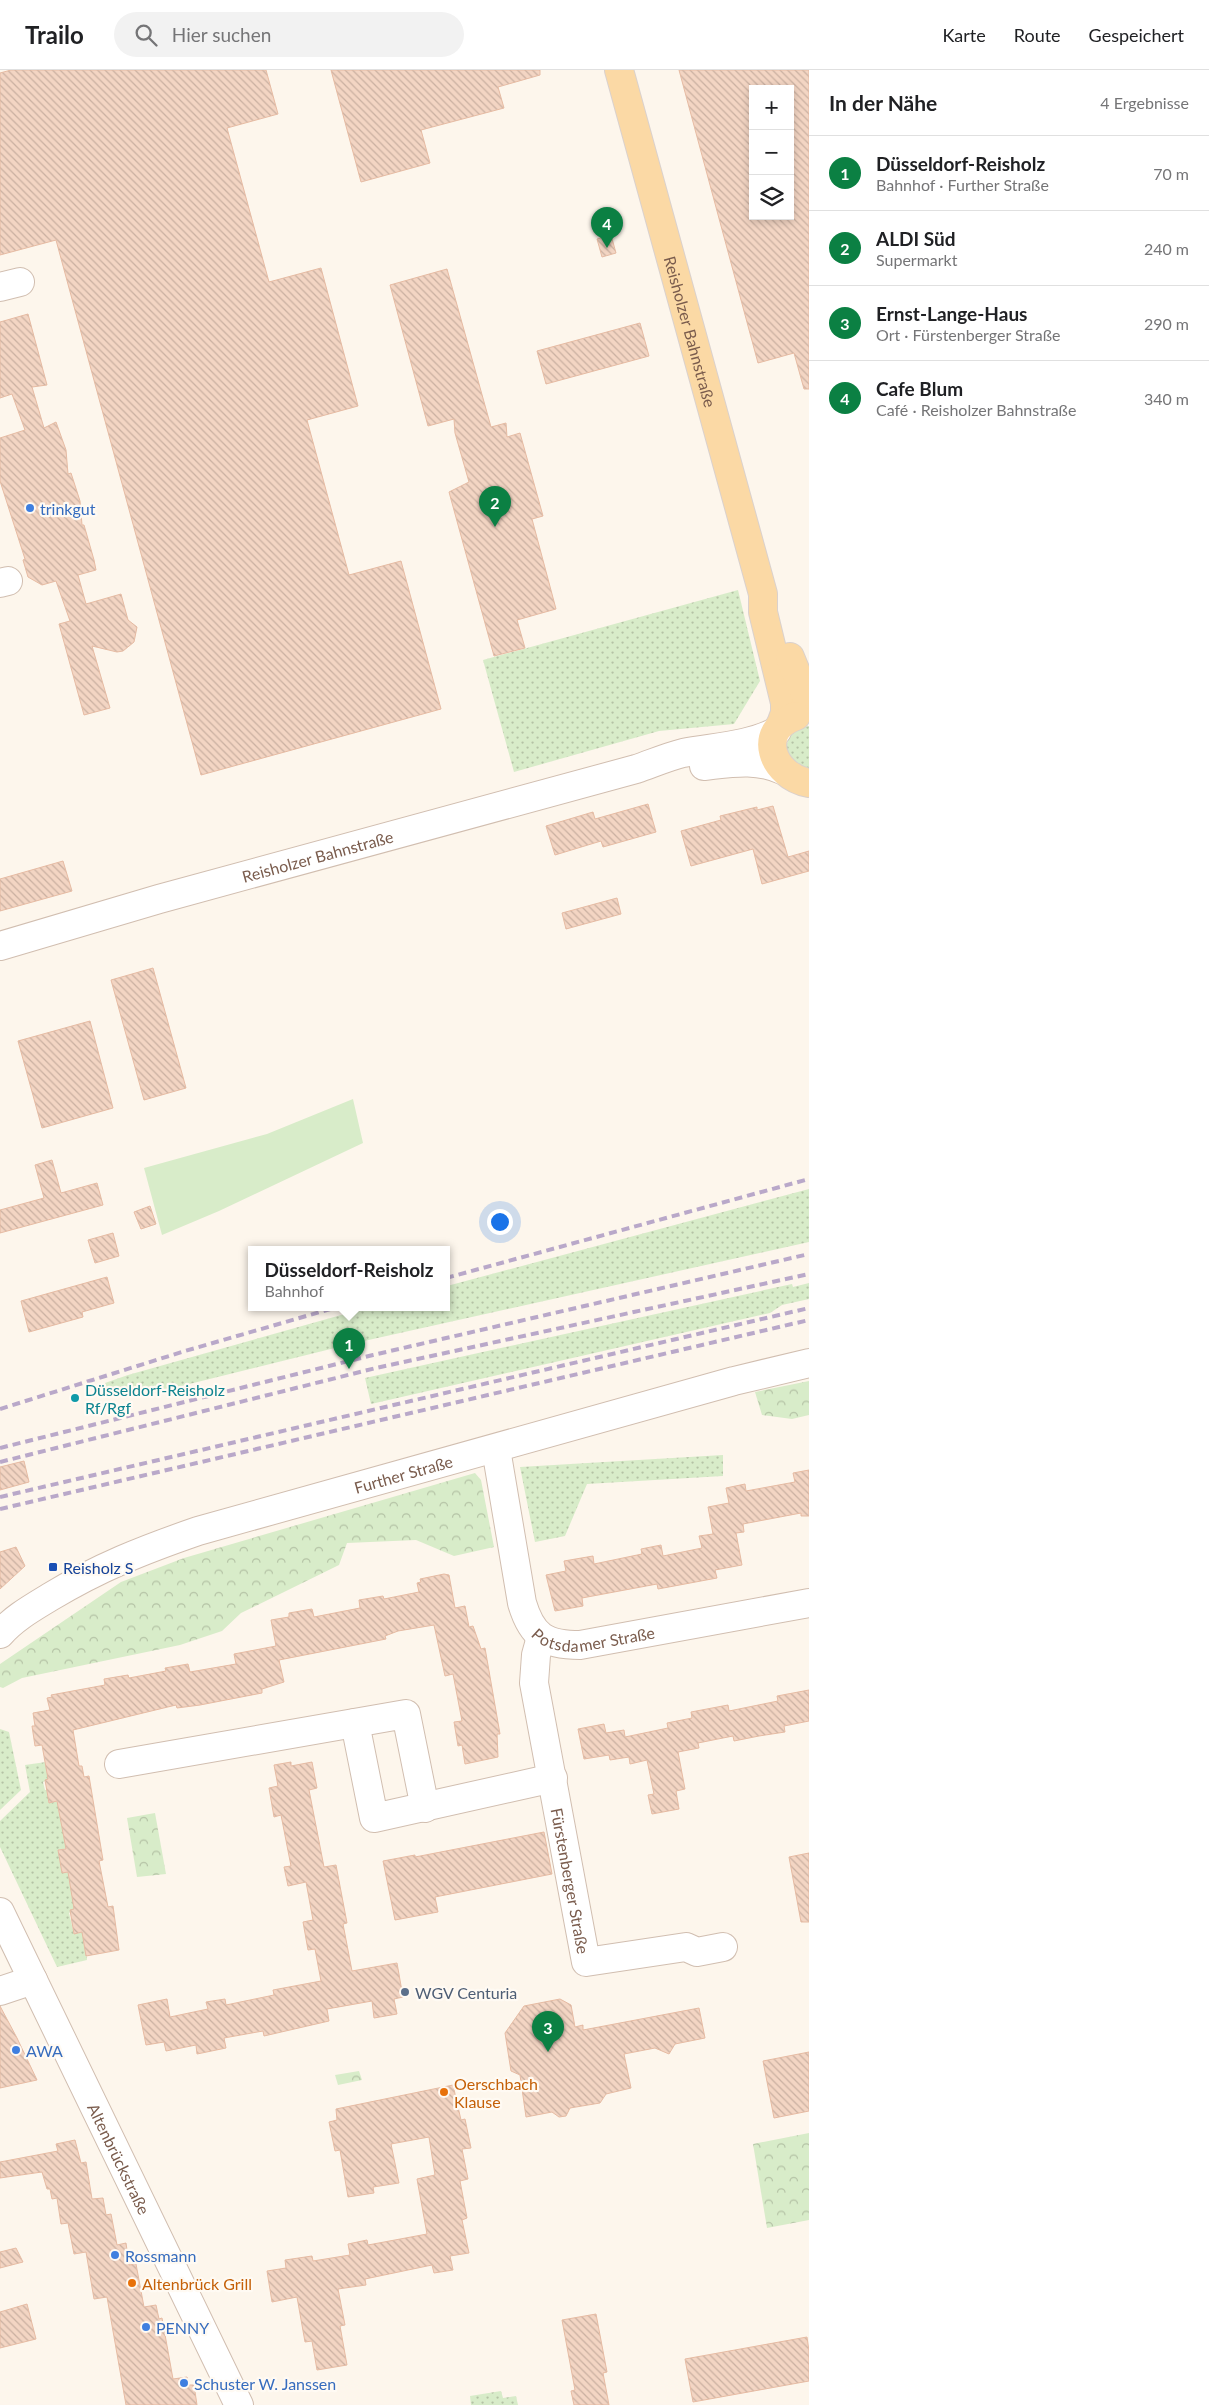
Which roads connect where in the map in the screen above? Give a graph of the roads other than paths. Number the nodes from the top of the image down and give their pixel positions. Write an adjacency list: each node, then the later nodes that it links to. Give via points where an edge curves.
1 (619, 70): 2 (main road, Reisholzer Bahnstraße)
2 (763, 594): 3 (main road, Reisholzer Bahnstraße, via 772,607); 5 (main road, Reisholzer Bahnstraße, via 763,612 785,703)
3 (809, 704)
4 (809, 714): 5 (main road, Reisholzer Bahnstraße, via 792,717)
5 (779, 728): 6 (street, Reisholzer Bahnstraße, via 767,737 682,754); 7 (main road, Reisholzer Bahnstraße, via 772,754)
6 (636, 770): 7 (street, Reisholzer Bahnstraße, via 750,762); 9 (street, Reisholzer Bahnstraße, via 159,899)
7 (782, 770): 8 (main road, Reisholzer Bahnstraße, via 798,781)
8 (809, 783)
9 (0, 946)
10 (809, 1364): 11 (street, Further Straße, via 734,1381)
11 (496, 1449): 13 (street, Further Straße, via 198,1531 143,1550 96,1570); 14 (street, Potsdamer Straße, via 522,1603 530,1626)
12 (809, 1603): 14 (street, Potsdamer Straße, via 580,1645 554,1643)
13 (4, 1627)
14 (541, 1637): 17 (street, Fürstenberger Straße, via 534,1683)
15 (355, 1723): 16 (street); 18 (street, via 406,1714); 18 (street, via 374,1818)
16 (119, 1764)
17 (553, 1778): 18 (street); 21 (street, Fürstenberger Straße, via 586,1962 686,1947 698,1952)
18 (425, 1808)
19 (0, 1912): 23 (street, Altenbrückstraße)
20 (0, 1947): 22 (street)
21 (723, 1947)
22 (0, 1956)
23 (33, 1980): 24 (street); 25 (street, Altenbrückstraße)
24 (0, 1991)
25 (240, 2405)

